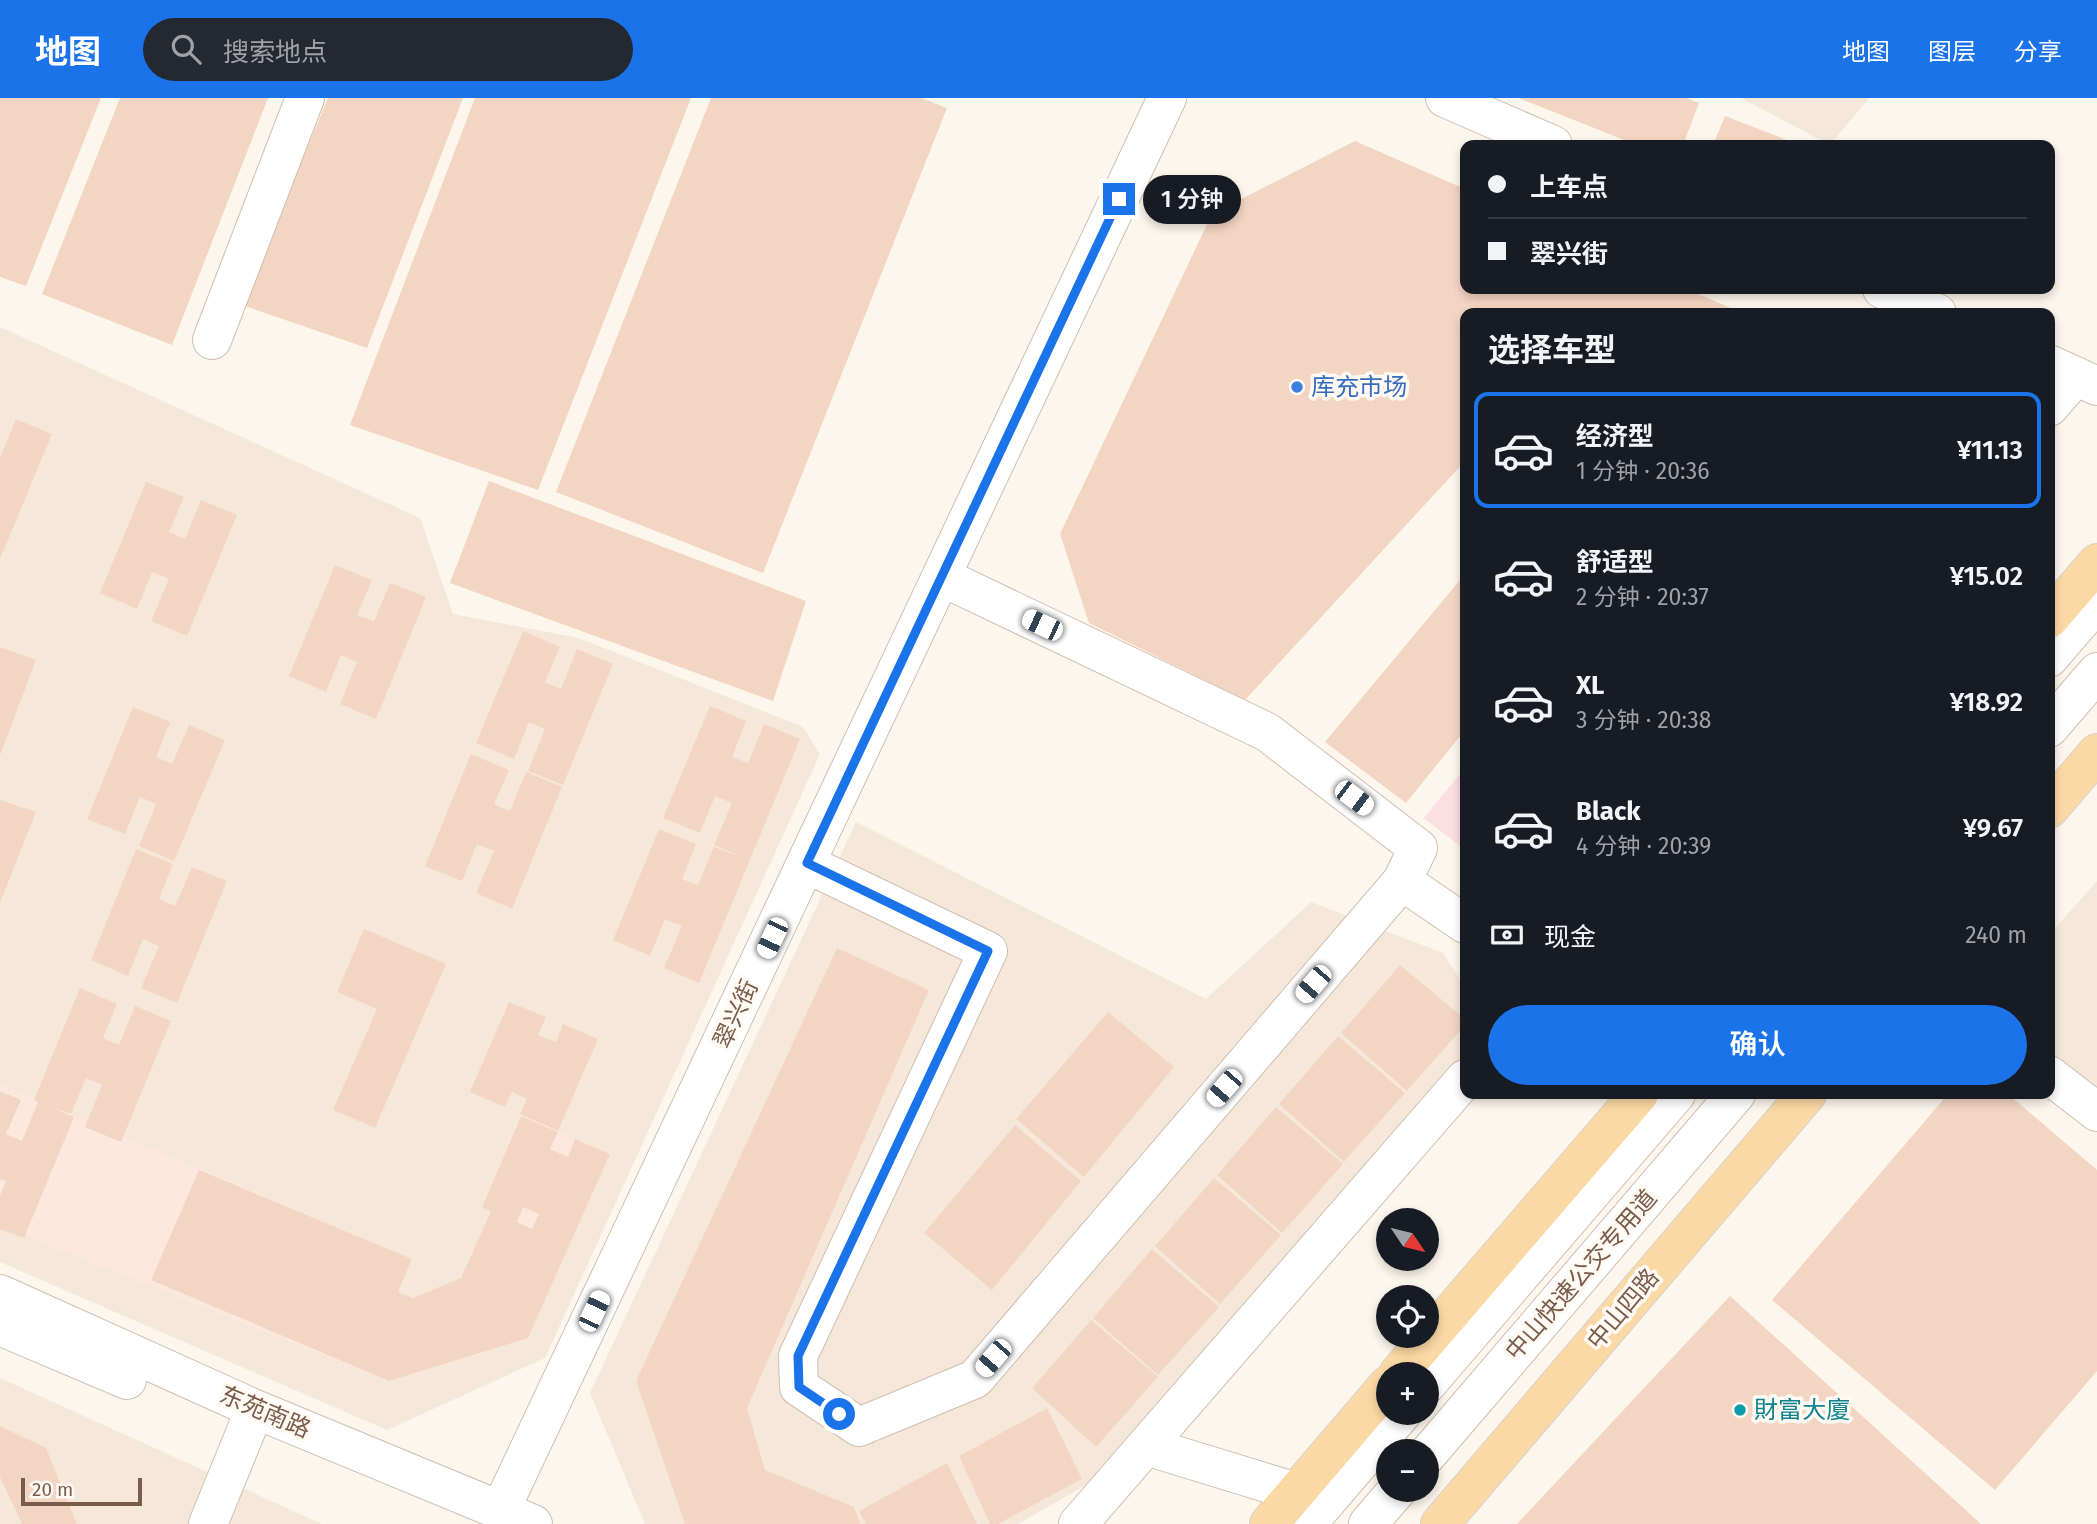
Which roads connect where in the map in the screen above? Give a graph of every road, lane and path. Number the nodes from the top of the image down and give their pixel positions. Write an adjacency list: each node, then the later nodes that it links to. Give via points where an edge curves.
1 (305, 98): 7 (street)
2 (1167, 98): 11 (street, 翠兴街)
3 (1445, 98): 4 (street)
4 (1542, 140)
5 (1893, 294): 6 (street)
6 (1926, 308)
7 (212, 340)
8 (2074, 375): 9 (street)
9 (2055, 399)
10 (2097, 563): 13 (main road)
11 (942, 577): 19 (street, 翠兴街); 20 (street, via 1267,732 1418,848)
12 (2097, 603): 14 (street)
13 (2055, 612)
14 (2055, 651)
15 (2097, 672): 16 (street)
16 (2055, 721)
17 (2097, 753): 18 (main road)
18 (2055, 802)
19 (807, 863): 20 (street, via 988,951 798,1356 799,1387 859,1427 975,1379); 40 (street, 翠兴街)
20 (1402, 881): 21 (street)
21 (1460, 921)
22 (2055, 1080): 28 (street)
23 (1460, 1085): 37 (street)
24 (1635, 1099): 31 (main road)
25 (1672, 1099): 32 (street, 中山快速公交专用道)
26 (1732, 1099): 36 (street, 中山快速公交专用道)
27 (1803, 1099): 46 (main road, 中山四路)
28 (2097, 1112)
29 (0, 1294): 34 (street, 东苑南路)
30 (0, 1326): 34 (street, 东苑南路)
31 (1408, 1362)
32 (1439, 1370)
33 (1376, 1402): 39 (main road)
34 (250, 1420): 40 (street, 东苑南路); 41 (street); 42 (street, 东苑南路)
35 (1389, 1425): 39 (street)
36 (1439, 1441)
37 (1146, 1446): 39 (street); 43 (street)
38 (1387, 1502): 45 (street)
39 (1302, 1508): 44 (main road)
40 (517, 1517)
41 (208, 1524)
42 (465, 1524)
43 (1077, 1524)
44 (1269, 1524)
45 (1368, 1524)
46 (1440, 1524)

